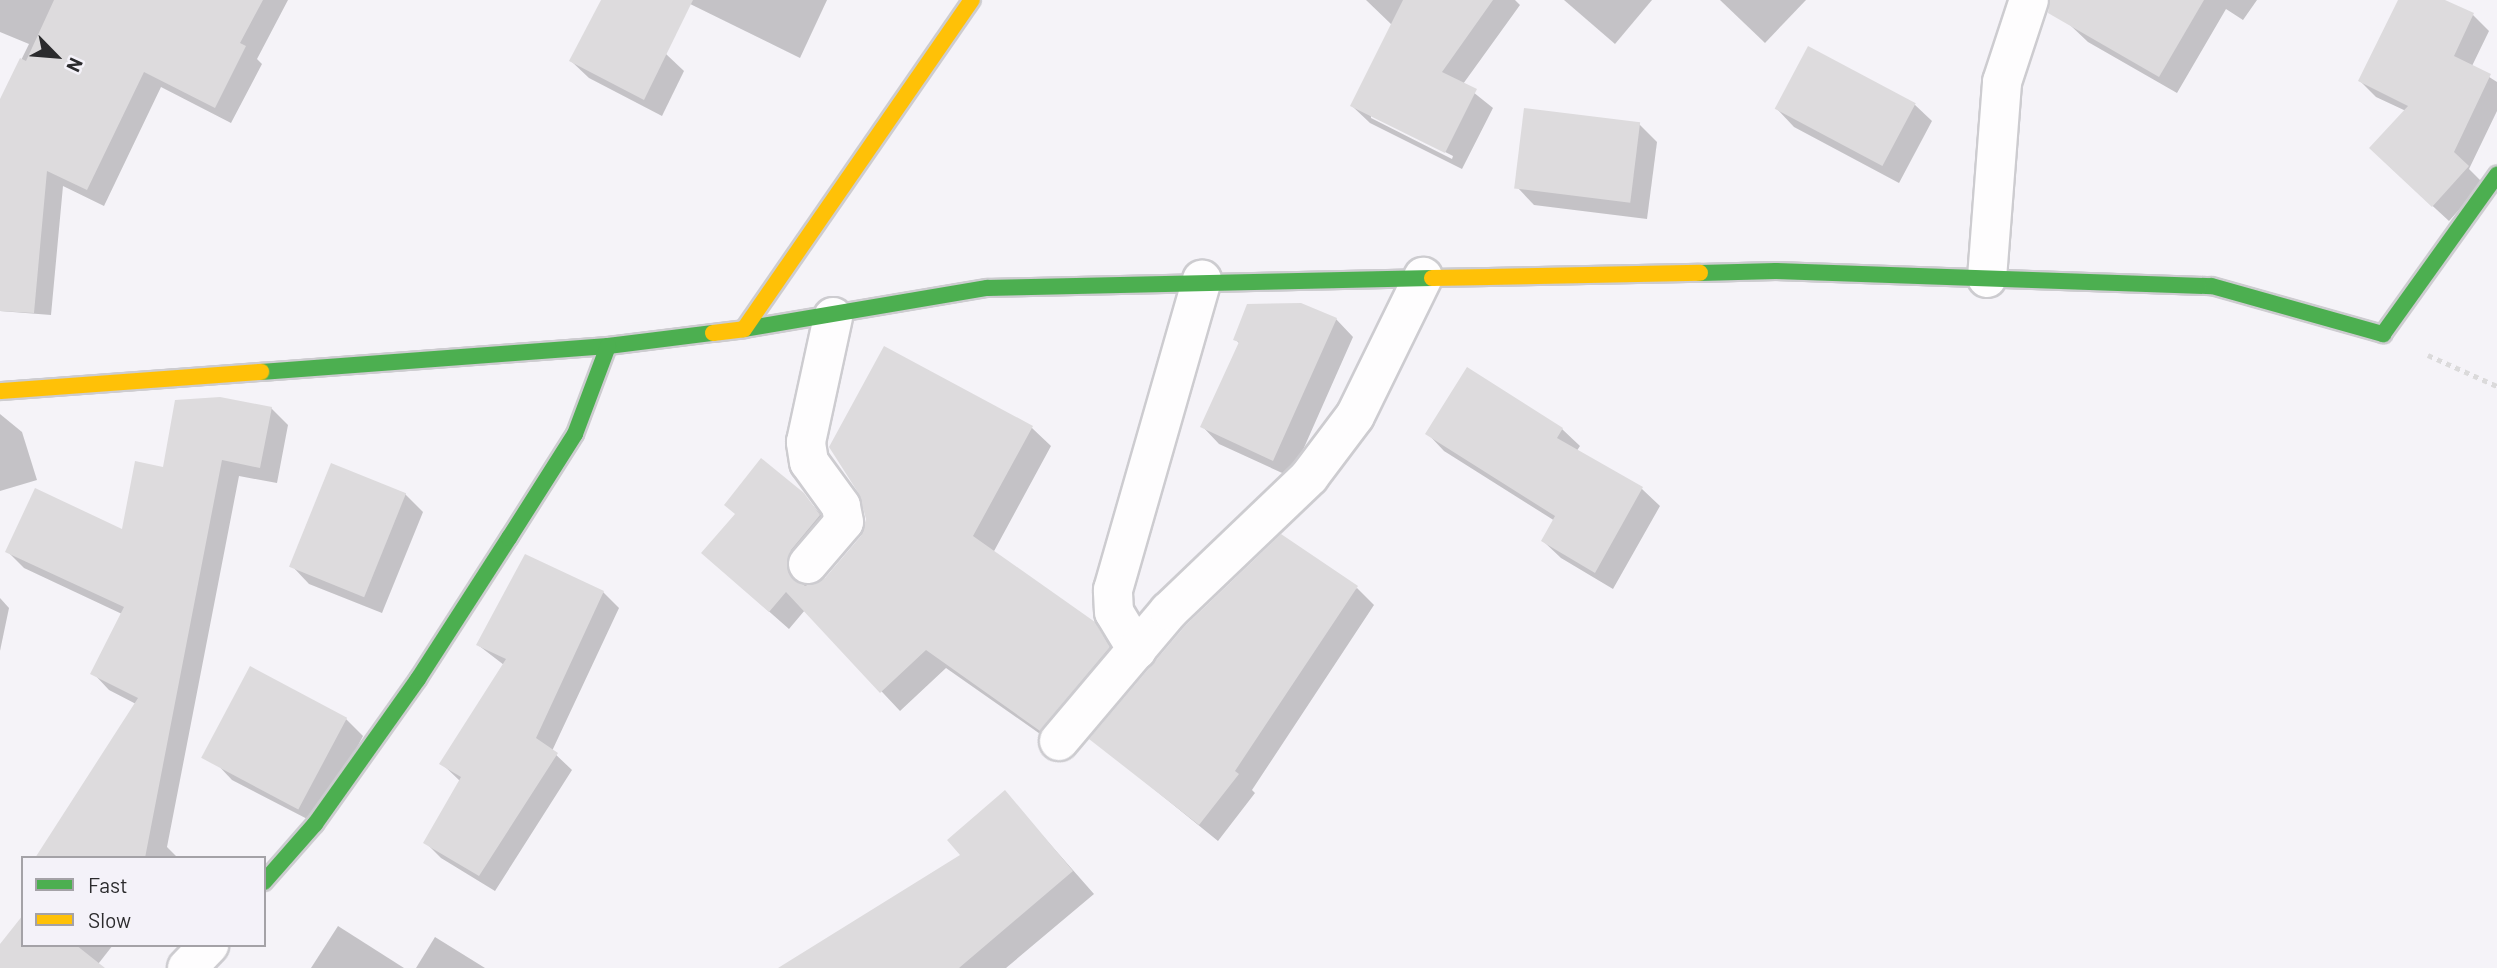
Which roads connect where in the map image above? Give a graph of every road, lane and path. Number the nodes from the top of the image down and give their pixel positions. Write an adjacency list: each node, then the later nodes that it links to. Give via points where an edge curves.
1 (972, 0): 8 (street)
2 (2029, 0): 5 (street, via 2002,82)
3 (2497, 175): 9 (street)
4 (1423, 277): 5 (street, via 1776,271); 6 (street); 14 (street, via 1355,416 1309,477 1169,611)
5 (1987, 278): 9 (street, via 2212,286)
6 (1202, 280): 7 (street, via 987,288); 14 (street, via 1113,590 1114,612)
7 (833, 317): 8 (street); 13 (street, via 806,442 810,462 841,506 844,522)
8 (744, 328): 10 (street)
9 (2383, 334): 11 (path)
10 (608, 346): 12 (street); 16 (street, via 575,434 509,538 323,813)
11 (2497, 386)
12 (0, 391)
13 (808, 564)
14 (1137, 650): 15 (street)
15 (1059, 741)
16 (266, 880)
17 (207, 947): 18 (street)
18 (187, 968)

